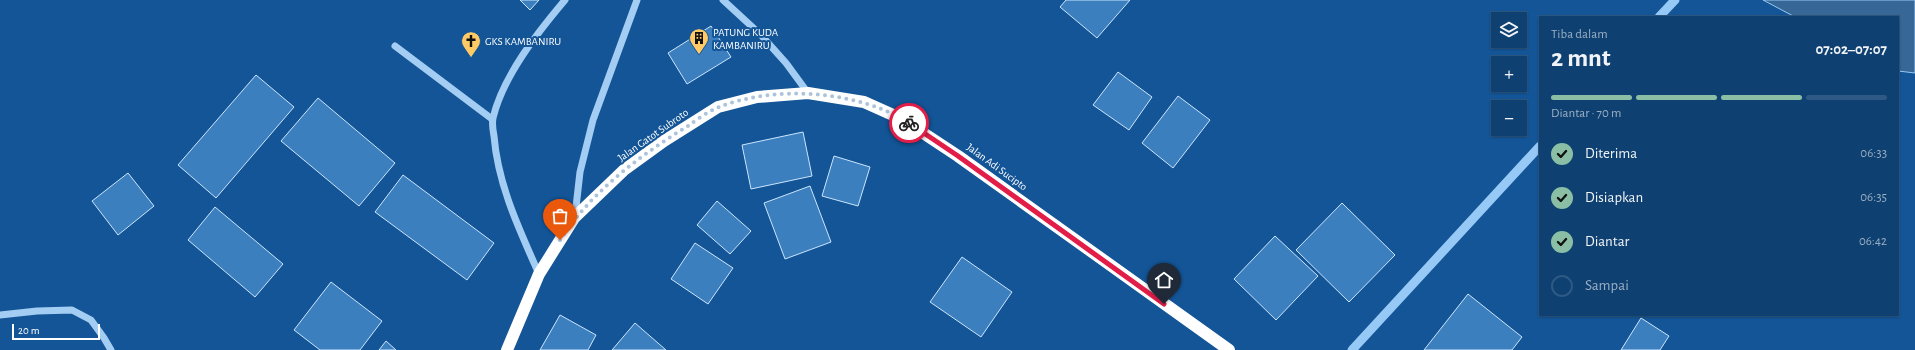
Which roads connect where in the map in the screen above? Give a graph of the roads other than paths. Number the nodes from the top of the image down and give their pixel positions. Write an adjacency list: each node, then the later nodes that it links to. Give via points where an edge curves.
1 (565, 0): 7 (street, via 531,41 505,86)
2 (637, 0): 8 (street, via 593,120 580,172)
3 (723, 0): 5 (street, via 786,63)
4 (395, 46): 7 (street)
5 (808, 93): 6 (highway, Jalan Adi Sucipto, via 757,97); 13 (highway, Jalan Adi Sucipto, via 864,102 902,119 958,156)
6 (718, 107): 8 (highway, Jalan Gatot Subroto, via 624,170)
7 (492, 119): 9 (street, via 502,183 514,219)
8 (574, 218): 9 (highway, Jalan Gatot Subroto)
9 (539, 274): 12 (highway, Jalan Gatot Subroto)
10 (0, 316): 11 (street, via 72,310 91,320)
11 (111, 350)
12 (507, 350)
13 (1229, 350)

